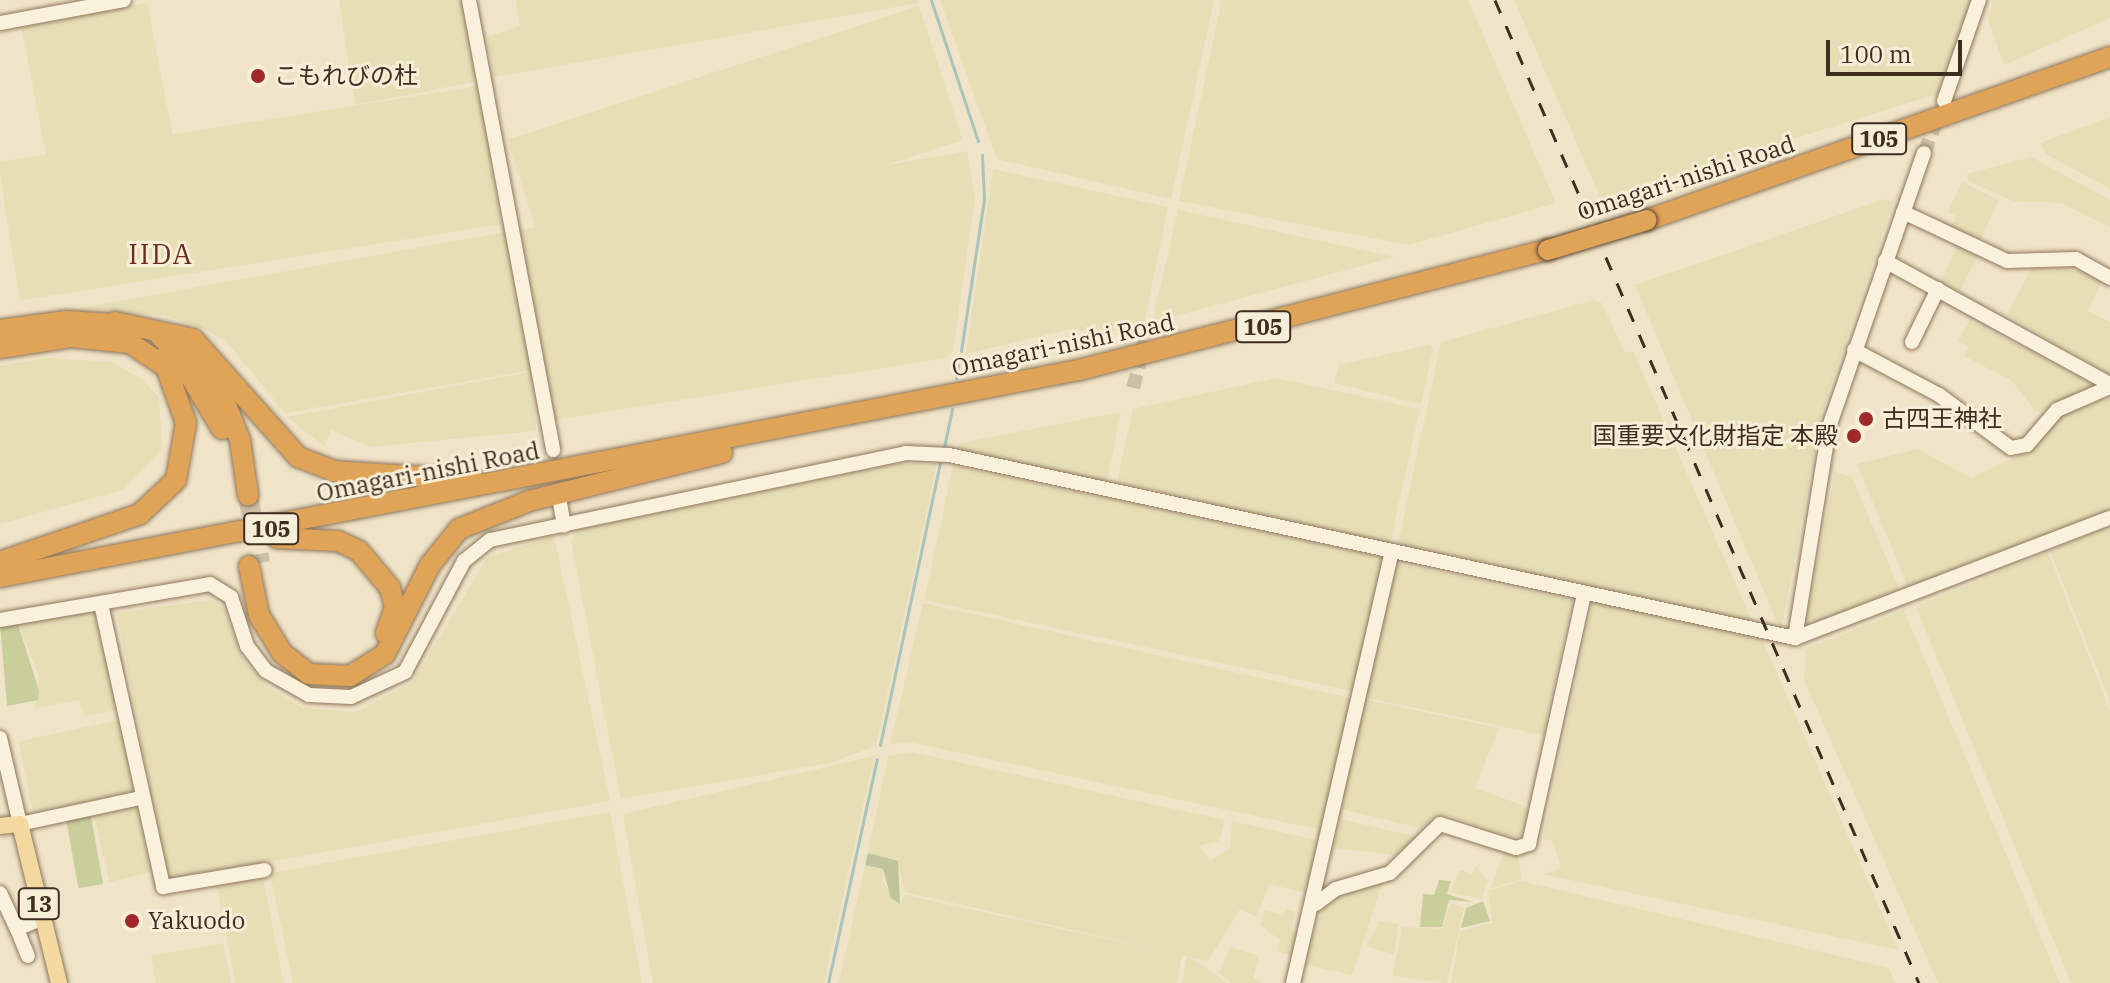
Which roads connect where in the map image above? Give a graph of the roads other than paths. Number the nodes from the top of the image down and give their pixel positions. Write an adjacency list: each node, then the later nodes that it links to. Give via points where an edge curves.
1 (124, 0): 4 (street)
2 (469, 0): 20 (street)
3 (1979, 0): 6 (street)
4 (0, 23)
5 (2110, 57): 19 (highway, Omagari-nishi Road / 105, bridge, via 1548,250 1324,313)
6 (1944, 101)
7 (1924, 153): 8 (street)
8 (1903, 212): 9 (street); 10 (street, via 2007,261 2076,259)
9 (1885, 261): 11 (street); 17 (street)
10 (2110, 278)
11 (1938, 289): 14 (street); 18 (street)
12 (115, 322): 13 (highway); 16 (highway, via 158,335 208,373 231,412 242,497 217,413 190,376); 21 (highway, via 193,339 215,356 278,440 334,471 436,481)
13 (0, 330)
14 (1912, 342)
15 (0, 348): 16 (highway, via 72,337)
16 (147, 350): 26 (highway, via 173,377 184,405 176,480 118,525)
17 (1854, 350): 18 (street, via 1939,395 2011,448 2027,445 2057,410); 31 (street, via 1823,455)
18 (2110, 386)
19 (974, 390): 21 (highway, Omagari-nishi Road / 105); 27 (highway, via 490,514 441,548 385,654 350,676 309,674 282,653 259,615 254,564 270,610 300,655 345,666 363,659 389,628 390,588 370,560 338,541 258,540)
20 (553, 450)
21 (541, 477): 27 (highway, Omagari-nishi Road / 105)
22 (560, 503): 24 (street)
23 (2110, 518): 31 (street)
24 (564, 526): 25 (street, via 759,478 906,453 949,455); 29 (street, via 506,535 473,550 405,672 351,697 309,695 266,671 223,589 190,583)
25 (1392, 551): 28 (street); 38 (street)
26 (0, 562)
27 (0, 577)
28 (1584, 593): 31 (street); 38 (street, via 1529,844 1516,848 1440,824 1390,873 1336,889)
29 (101, 604): 30 (street); 33 (street)
30 (0, 620)
31 (1795, 638)
32 (0, 738): 34 (street)
33 (140, 798): 34 (street); 36 (street, via 163,887)
34 (20, 824): 35 (main road); 39 (main road, 13)
35 (0, 826)
36 (265, 870)
37 (0, 893): 40 (street)
38 (1316, 904): 43 (street)
39 (43, 918): 40 (street); 42 (main road, 13)
40 (17, 929): 41 (street)
41 (28, 956)
42 (59, 983)
43 (1293, 983)

